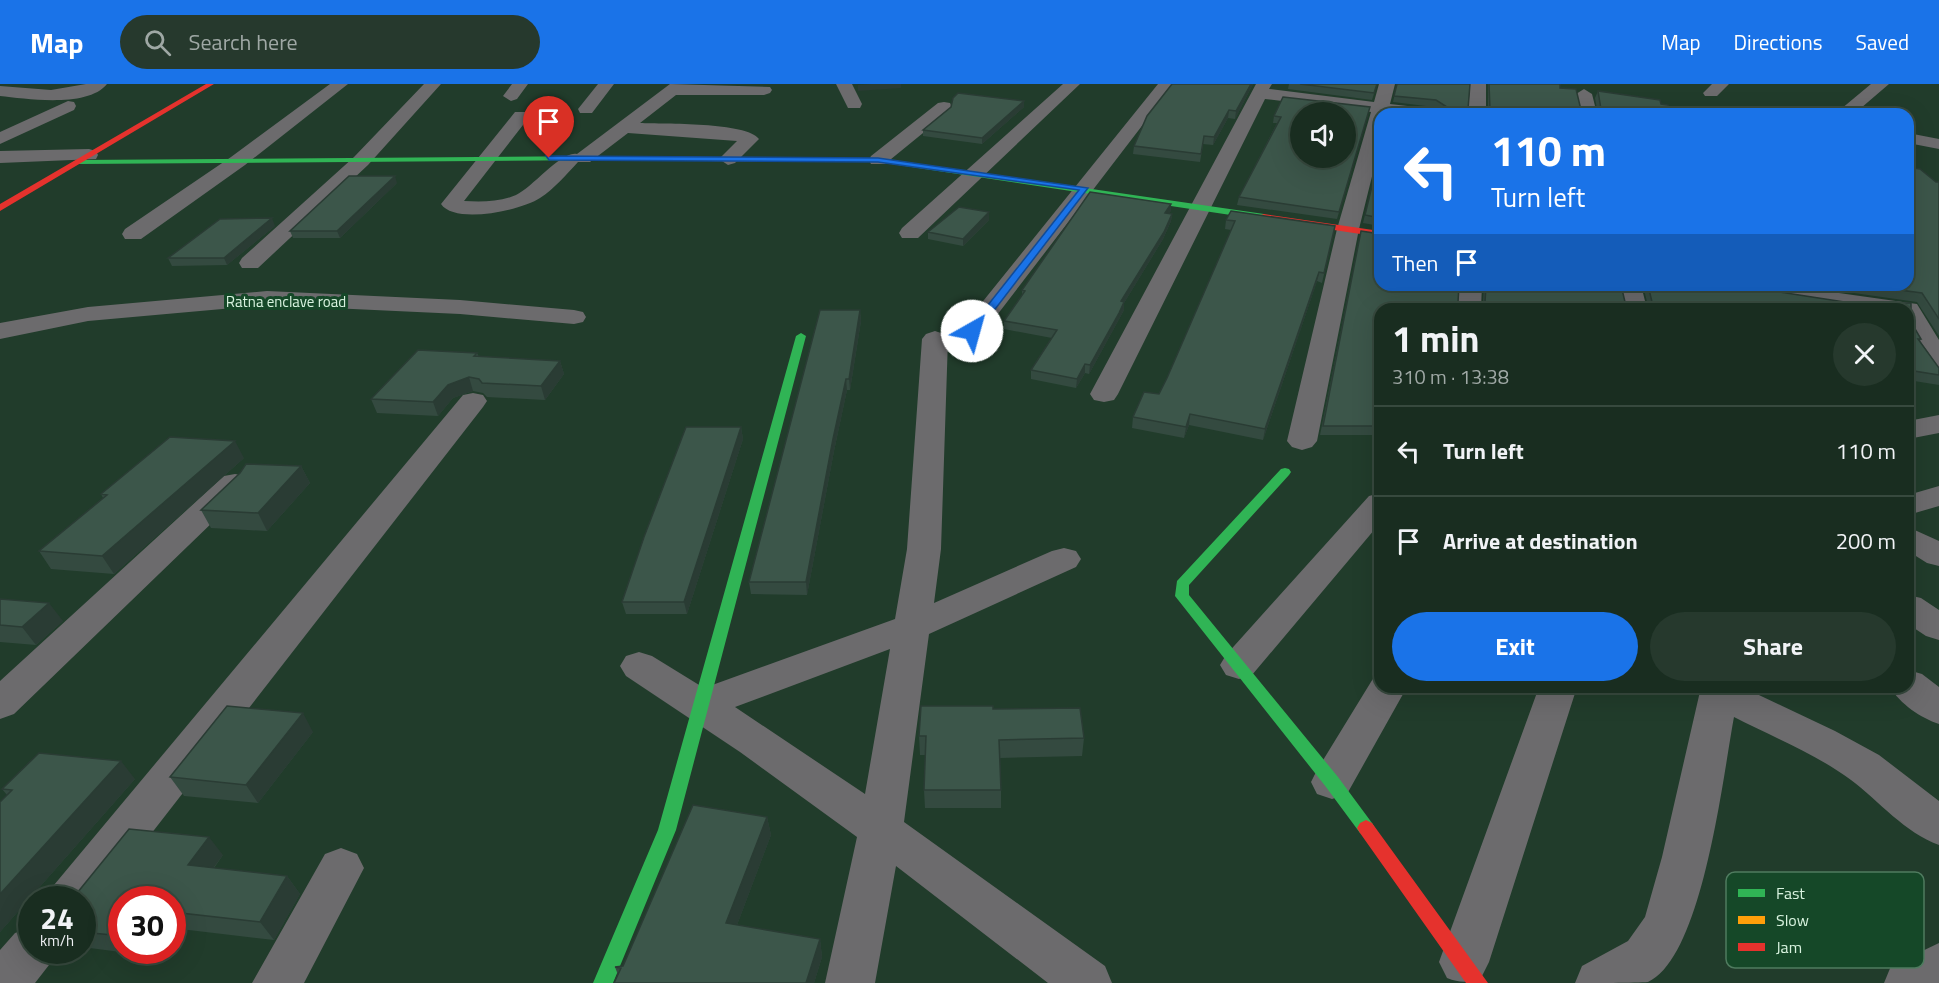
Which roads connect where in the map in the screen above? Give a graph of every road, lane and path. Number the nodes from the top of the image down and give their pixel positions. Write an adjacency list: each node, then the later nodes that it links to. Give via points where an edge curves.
1 (99, 84): 17 (street, via 70,94)
2 (211, 84): 38 (street)
3 (340, 84): 41 (street)
4 (433, 84): 42 (street)
5 (606, 84): 28 (street)
6 (844, 84): 19 (street)
7 (1072, 84): 43 (street)
8 (1166, 84): 44 (street)
9 (1387, 84): 24 (street)
10 (1478, 84): 25 (street)
11 (1881, 84): 27 (street)
12 (676, 87): 16 (street); 30 (street)
13 (766, 87): 16 (street); 21 (street)
14 (1262, 89): 24 (street); 45 (street)
15 (0, 91): 17 (street)
16 (715, 93)
17 (42, 94): 22 (street)
18 (1584, 94): 26 (street)
19 (854, 104)
20 (68, 106): 32 (street)
21 (759, 106)
22 (15, 107)
23 (944, 107): 40 (street)
24 (1380, 108)
25 (1477, 108)
26 (1587, 108)
27 (1851, 108)
28 (586, 109)
29 (521, 116): 36 (street)
30 (623, 127): 37 (street); 39 (street, via 746,135 750,139)
31 (1374, 131): 47 (street)
32 (0, 139)
33 (1914, 139): 34 (street)
34 (1939, 144)
35 (0, 157): 38 (street)
36 (489, 158): 37 (street); 37 (street, via 451,204 478,207 522,202); 42 (street)
37 (577, 158): 39 (street)
38 (83, 159): 41 (street); 46 (street)
39 (728, 159): 40 (street)
40 (878, 160): 43 (street)
41 (238, 161): 42 (street); 50 (street)
42 (361, 161): 51 (street)
43 (975, 173): 44 (street); 48 (street)
44 (1084, 188): 45 (street); 60 (street)
45 (1201, 207): 47 (street); 64 (street)
46 (0, 208)
47 (1348, 229): 49 (street); 68 (street)
48 (910, 233)
49 (1374, 233)
50 (133, 234)
51 (250, 263)
52 (1761, 291): 53 (street)
53 (1779, 295): 54 (street)
54 (1847, 303)
55 (1914, 311): 56 (street)
56 (1939, 315)
57 (573, 317): 59 (street, Ratna enclave road, via 267,298 132,309)
58 (1914, 323): 63 (street)
59 (0, 331)
60 (972, 331)
61 (801, 336): 88 (street)
62 (935, 339): 78 (street, via 924,549)
63 (1939, 362)
64 (1104, 394)
65 (473, 401): 94 (street)
66 (1939, 424): 67 (street)
67 (1914, 429)
68 (1302, 441)
69 (1285, 472): 80 (street, via 1182,584 1182,596)
70 (237, 482): 87 (street)
71 (1939, 496): 72 (street)
72 (1914, 503)
73 (1374, 510): 80 (street)
74 (1914, 540): 75 (street)
75 (1939, 555)
76 (1064, 559): 78 (street)
77 (1914, 611): 79 (street)
78 (912, 627): 88 (street); 92 (street)
79 (1939, 627)
80 (1239, 665): 90 (street)
81 (639, 666): 88 (street)
82 (1914, 689): 89 (street)
83 (1384, 693): 90 (street)
84 (1556, 693): 97 (street)
85 (1718, 693): 103 (street, via 1685,858 1666,927 1645,957)
86 (1725, 693): 91 (street, via 1864,767)
87 (0, 704)
88 (701, 704): 92 (street); 100 (street, via 668,830)
89 (1939, 709)
90 (1332, 782): 97 (street)
91 (1939, 826)
92 (881, 830): 101 (street); 102 (street)
93 (341, 868): 99 (street)
94 (82, 886)
95 (20, 964): 98 (street)
96 (1939, 966): 104 (street)
97 (1471, 972)
98 (4, 983)
99 (277, 983)
100 (603, 983)
101 (850, 983)
102 (1087, 983)
103 (1600, 983)
104 (1909, 983)

